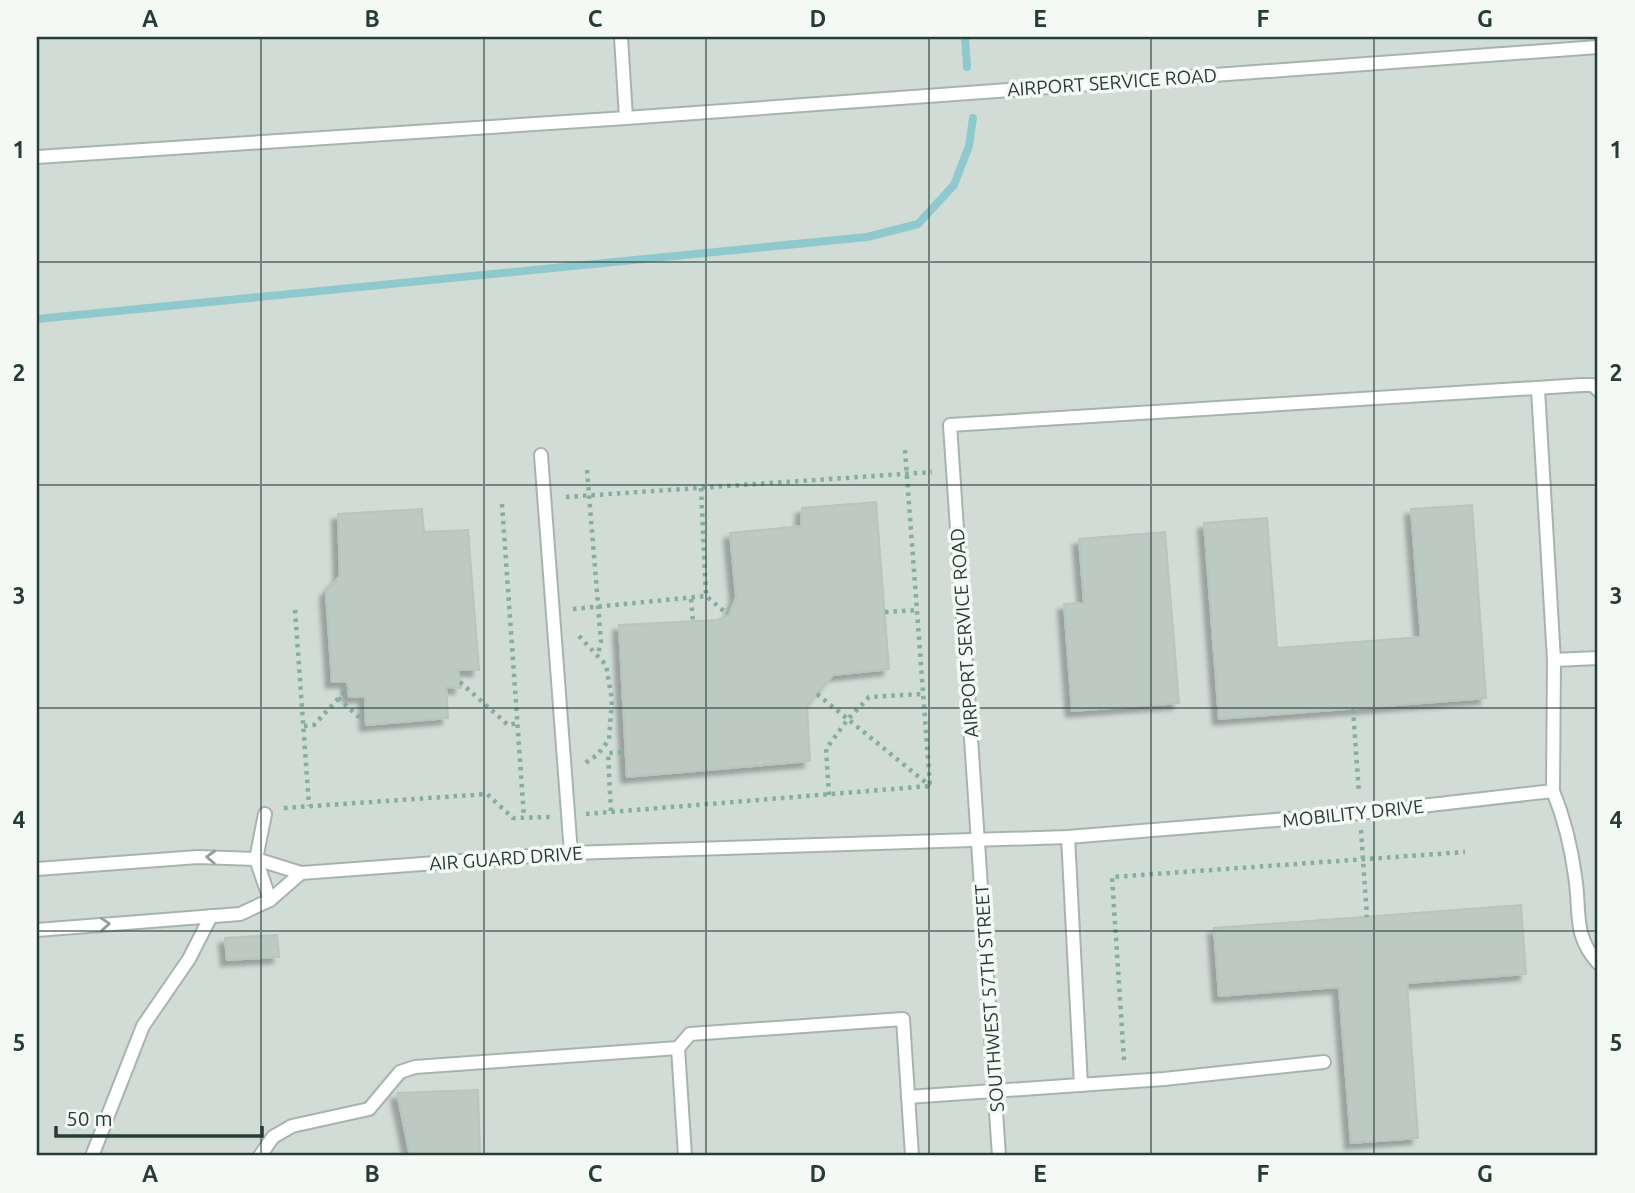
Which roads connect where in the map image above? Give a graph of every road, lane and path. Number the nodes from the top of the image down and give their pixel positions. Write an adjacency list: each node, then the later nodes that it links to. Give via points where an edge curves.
1 (621, 37): 3 (lane)
2 (1598, 47): 3 (lane, AIRPORT SERVICE ROAD)
3 (626, 118): 4 (lane, AIRPORT SERVICE ROAD)
4 (37, 157)
5 (1538, 389): 6 (lane, via 1593,385); 28 (lane); 54 (lane, AIRPORT SERVICE ROAD, via 950,425)
6 (1598, 390)
7 (905, 450): 11 (path)
8 (541, 455): 56 (lane)
9 (587, 470): 13 (path)
10 (932, 472): 11 (path)
11 (907, 474): 12 (path); 21 (path)
12 (701, 488): 13 (path); 16 (path)
13 (589, 496): 14 (path); 18 (path)
14 (566, 498)
15 (502, 504): 37 (path)
16 (706, 596): 17 (path); 22 (path)
17 (691, 599): 18 (path); 24 (path)
18 (597, 607): 19 (path); 26 (path)
19 (573, 609)
20 (295, 610): 38 (path)
21 (918, 610): 23 (path); 32 (path)
22 (725, 612)
23 (885, 612)
24 (693, 621)
25 (579, 636): 26 (path)
26 (598, 653): 39 (path, via 606,665 612,699 609,740)
27 (1598, 658): 28 (lane)
28 (1554, 660): 45 (lane)
29 (460, 682): 37 (path, via 508,724)
30 (348, 688): 33 (path)
31 (817, 694): 36 (path)
32 (923, 694): 36 (path, via 869,697); 44 (path)
33 (338, 698): 35 (path); 38 (path, via 314,725)
34 (1353, 709): 43 (path)
35 (360, 718)
36 (848, 719): 44 (path); 46 (path, via 826,749)
37 (517, 723): 50 (path)
38 (304, 726): 47 (path)
39 (602, 749): 41 (path); 42 (path)
40 (626, 752): 41 (path)
41 (608, 753): 46 (path, via 611,811)
42 (583, 765)
43 (1358, 785)
44 (930, 786): 46 (path)
45 (1553, 791): 53 (lane, MOBILITY DRIVE, via 1360,814); 65 (lane, via 1565,822 1576,878 1579,936)
46 (829, 794)
47 (309, 806): 48 (path); 50 (path, via 487,794 513,818)
48 (284, 808)
49 (265, 814): 57 (lane)
50 (524, 817): 51 (path)
51 (551, 817)
52 (1362, 836): 58 (path)
53 (1068, 837): 54 (lane, MOBILITY DRIVE); 69 (lane)
54 (978, 841): 56 (lane, AIR GUARD DRIVE); 70 (lane, SOUTHWEST 57TH STREET)
55 (1465, 852): 58 (path)
56 (571, 853): 60 (lane, AIR GUARD DRIVE)
57 (256, 859): 59 (lane, AIR GUARD DRIVE, one-way to 59, via 198,857); 60 (lane, AIR GUARD DRIVE); 61 (lane)
58 (1363, 859): 63 (path); 67 (path, via 1112,877)
59 (37, 869)
60 (301, 873): 61 (lane)
61 (270, 900): 62 (lane, via 240,914)
62 (211, 916): 64 (lane, one-way to 62); 72 (lane, via 143,1026)
63 (1367, 917)
64 (37, 930)
65 (1598, 963)
66 (678, 1048): 71 (lane, via 690,1034 902,1019); 73 (lane, via 415,1067 400,1072 369,1109 292,1126 273,1137); 74 (lane)
67 (1124, 1060)
68 (1324, 1062): 69 (lane)
69 (1081, 1085): 70 (lane)
70 (994, 1090): 71 (lane); 76 (lane, SOUTHWEST 57TH STREET)
71 (908, 1097): 75 (lane)
72 (92, 1156)
73 (260, 1156)
74 (685, 1156)
75 (912, 1156)
76 (999, 1156)

